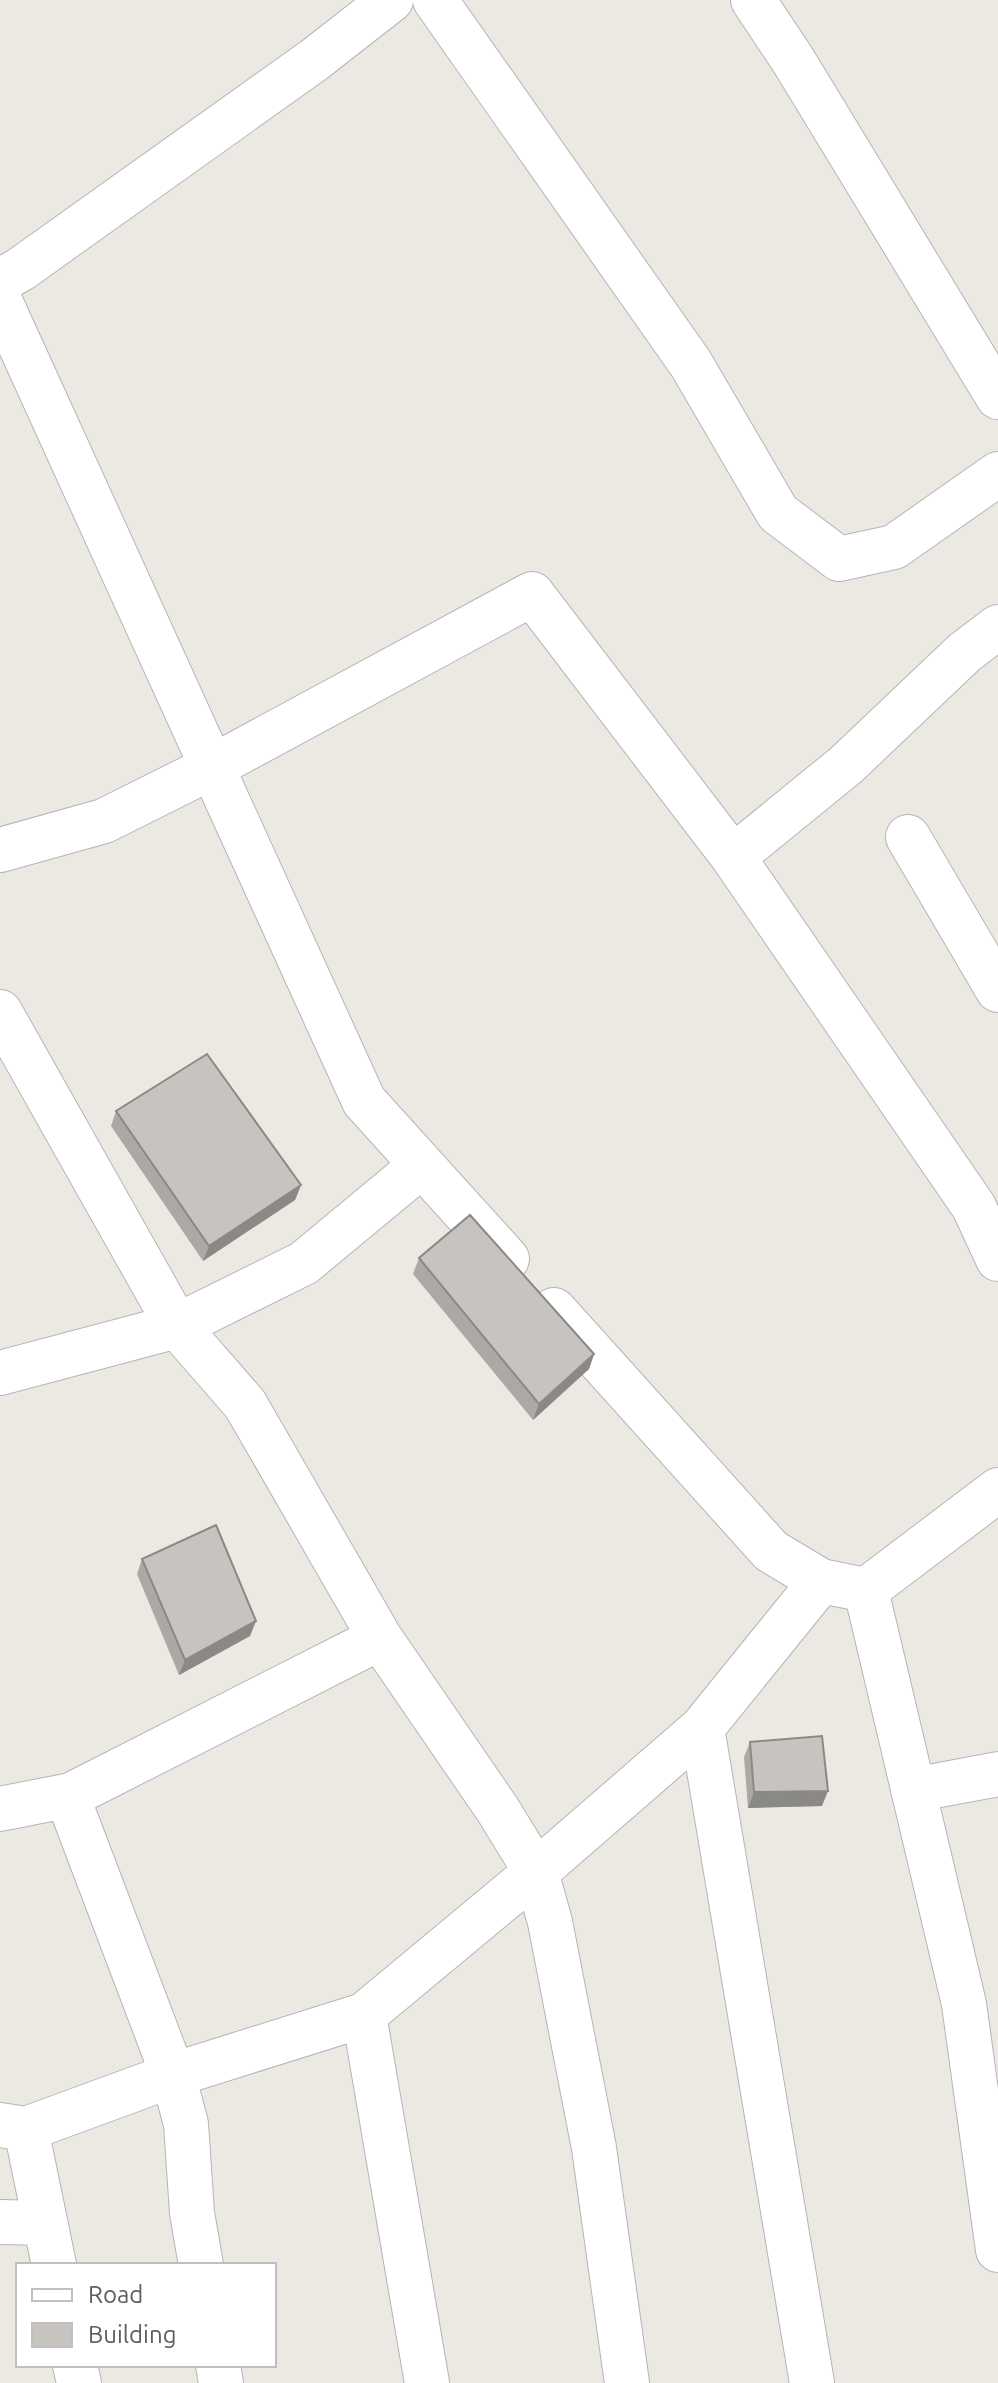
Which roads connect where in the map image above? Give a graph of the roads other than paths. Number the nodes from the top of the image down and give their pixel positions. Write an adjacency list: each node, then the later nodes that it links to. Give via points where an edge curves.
1 (391, 0): 4 (street)
2 (435, 0): 7 (street, via 691,364 778,513 839,559 894,547)
3 (753, 0): 6 (street)
4 (0, 281)
5 (0, 301): 9 (street)
6 (998, 397)
7 (998, 474)
8 (998, 627): 12 (street, via 846,765)
9 (212, 767): 11 (street, via 104,821); 12 (street, via 532,594); 15 (street, via 364,1101)
10 (908, 837): 13 (street)
11 (0, 850)
12 (733, 857): 16 (street, via 974,1207)
13 (998, 990)
14 (0, 1012): 17 (street)
15 (422, 1165): 17 (street, via 304,1263); 20 (street, via 771,1551)
16 (998, 1259)
17 (177, 1326): 18 (street); 22 (street, via 245,1404)
18 (0, 1373)
19 (998, 1490): 21 (street)
20 (821, 1581): 21 (street); 23 (street)
21 (866, 1590): 25 (street)
22 (380, 1638): 26 (street); 28 (street)
23 (702, 1728): 28 (street); 39 (street)
24 (998, 1774): 25 (street)
25 (913, 1790): 34 (street, via 964,2004)
26 (71, 1795): 27 (street); 30 (street)
27 (0, 1809)
28 (536, 1872): 29 (street); 38 (street, via 594,2148)
29 (364, 2015): 30 (street); 37 (street)
30 (173, 2075): 31 (street); 36 (street, via 186,2124)
31 (13, 2127): 33 (street)
32 (0, 2222): 33 (street)
33 (45, 2223): 35 (street)
34 (998, 2250)
35 (54, 2263)
36 (201, 2263)
37 (427, 2383)
38 (627, 2383)
39 (812, 2383)

